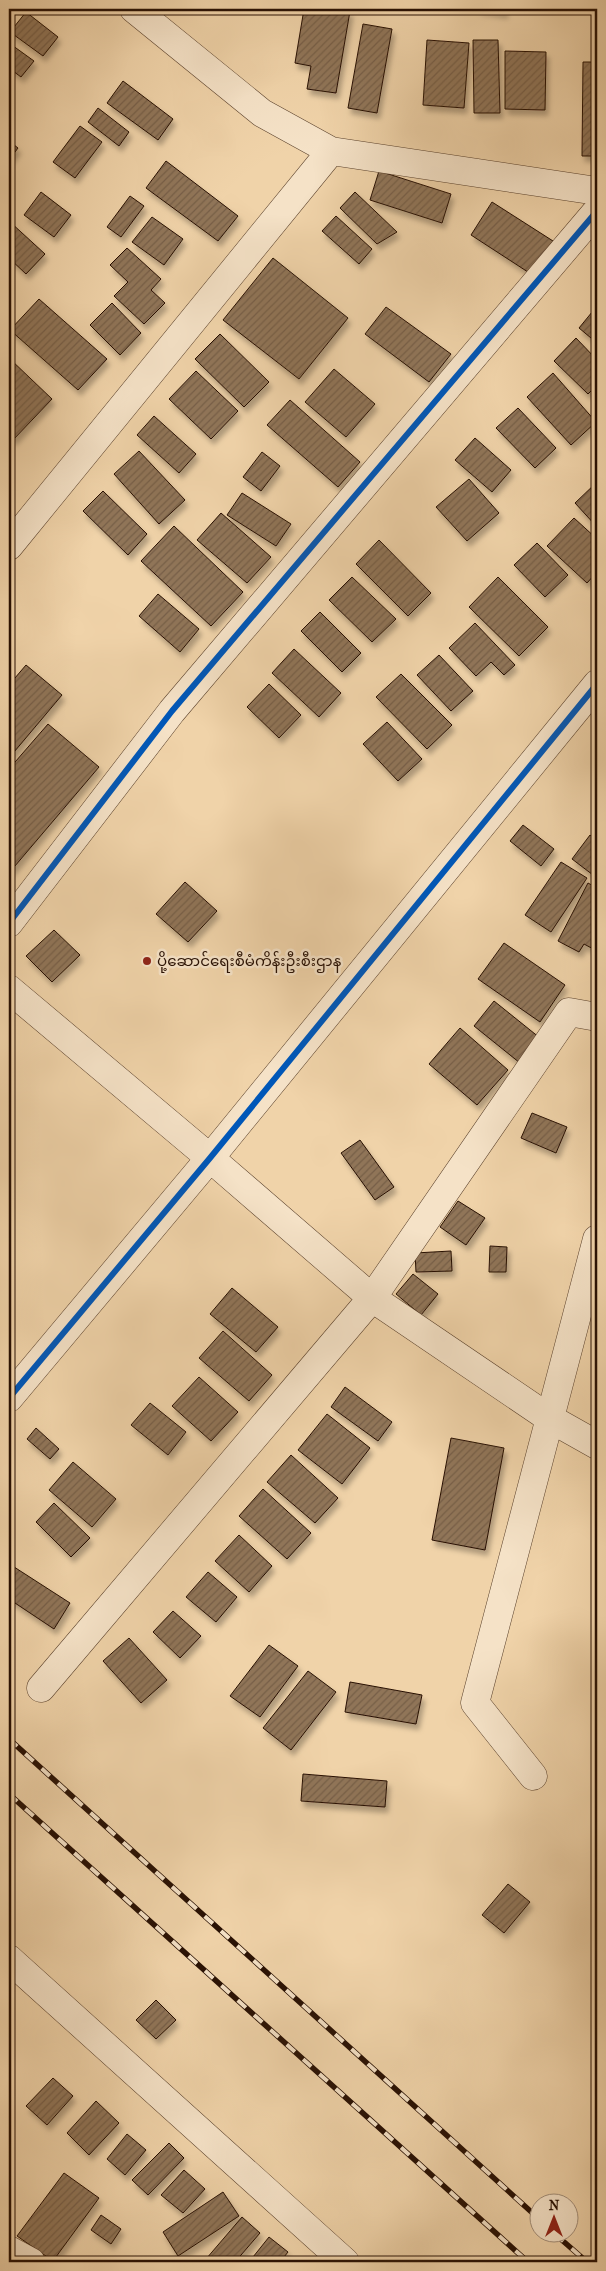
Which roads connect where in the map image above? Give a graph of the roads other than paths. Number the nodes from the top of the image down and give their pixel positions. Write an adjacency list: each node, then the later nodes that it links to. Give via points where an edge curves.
1 (134, 9): 2 (street, via 262,113)
2 (330, 151): 3 (street); 5 (street)
3 (597, 191)
4 (597, 211): 7 (street, via 172,711)
5 (9, 546)
6 (597, 684): 10 (street)
7 (9, 923)
8 (9, 989): 10 (street)
9 (597, 1017): 12 (street, via 569,1012)
10 (210, 1158): 12 (street); 13 (street)
11 (597, 1239): 14 (street)
12 (372, 1298): 14 (street); 16 (street)
13 (9, 1398)
14 (549, 1418): 15 (street); 17 (street, via 475,1703)
15 (597, 1445)
16 (41, 1688)
17 (533, 1776)
18 (9, 1959): 21 (street)
19 (9, 2250): 20 (street)
20 (31, 2262)
21 (345, 2262)

